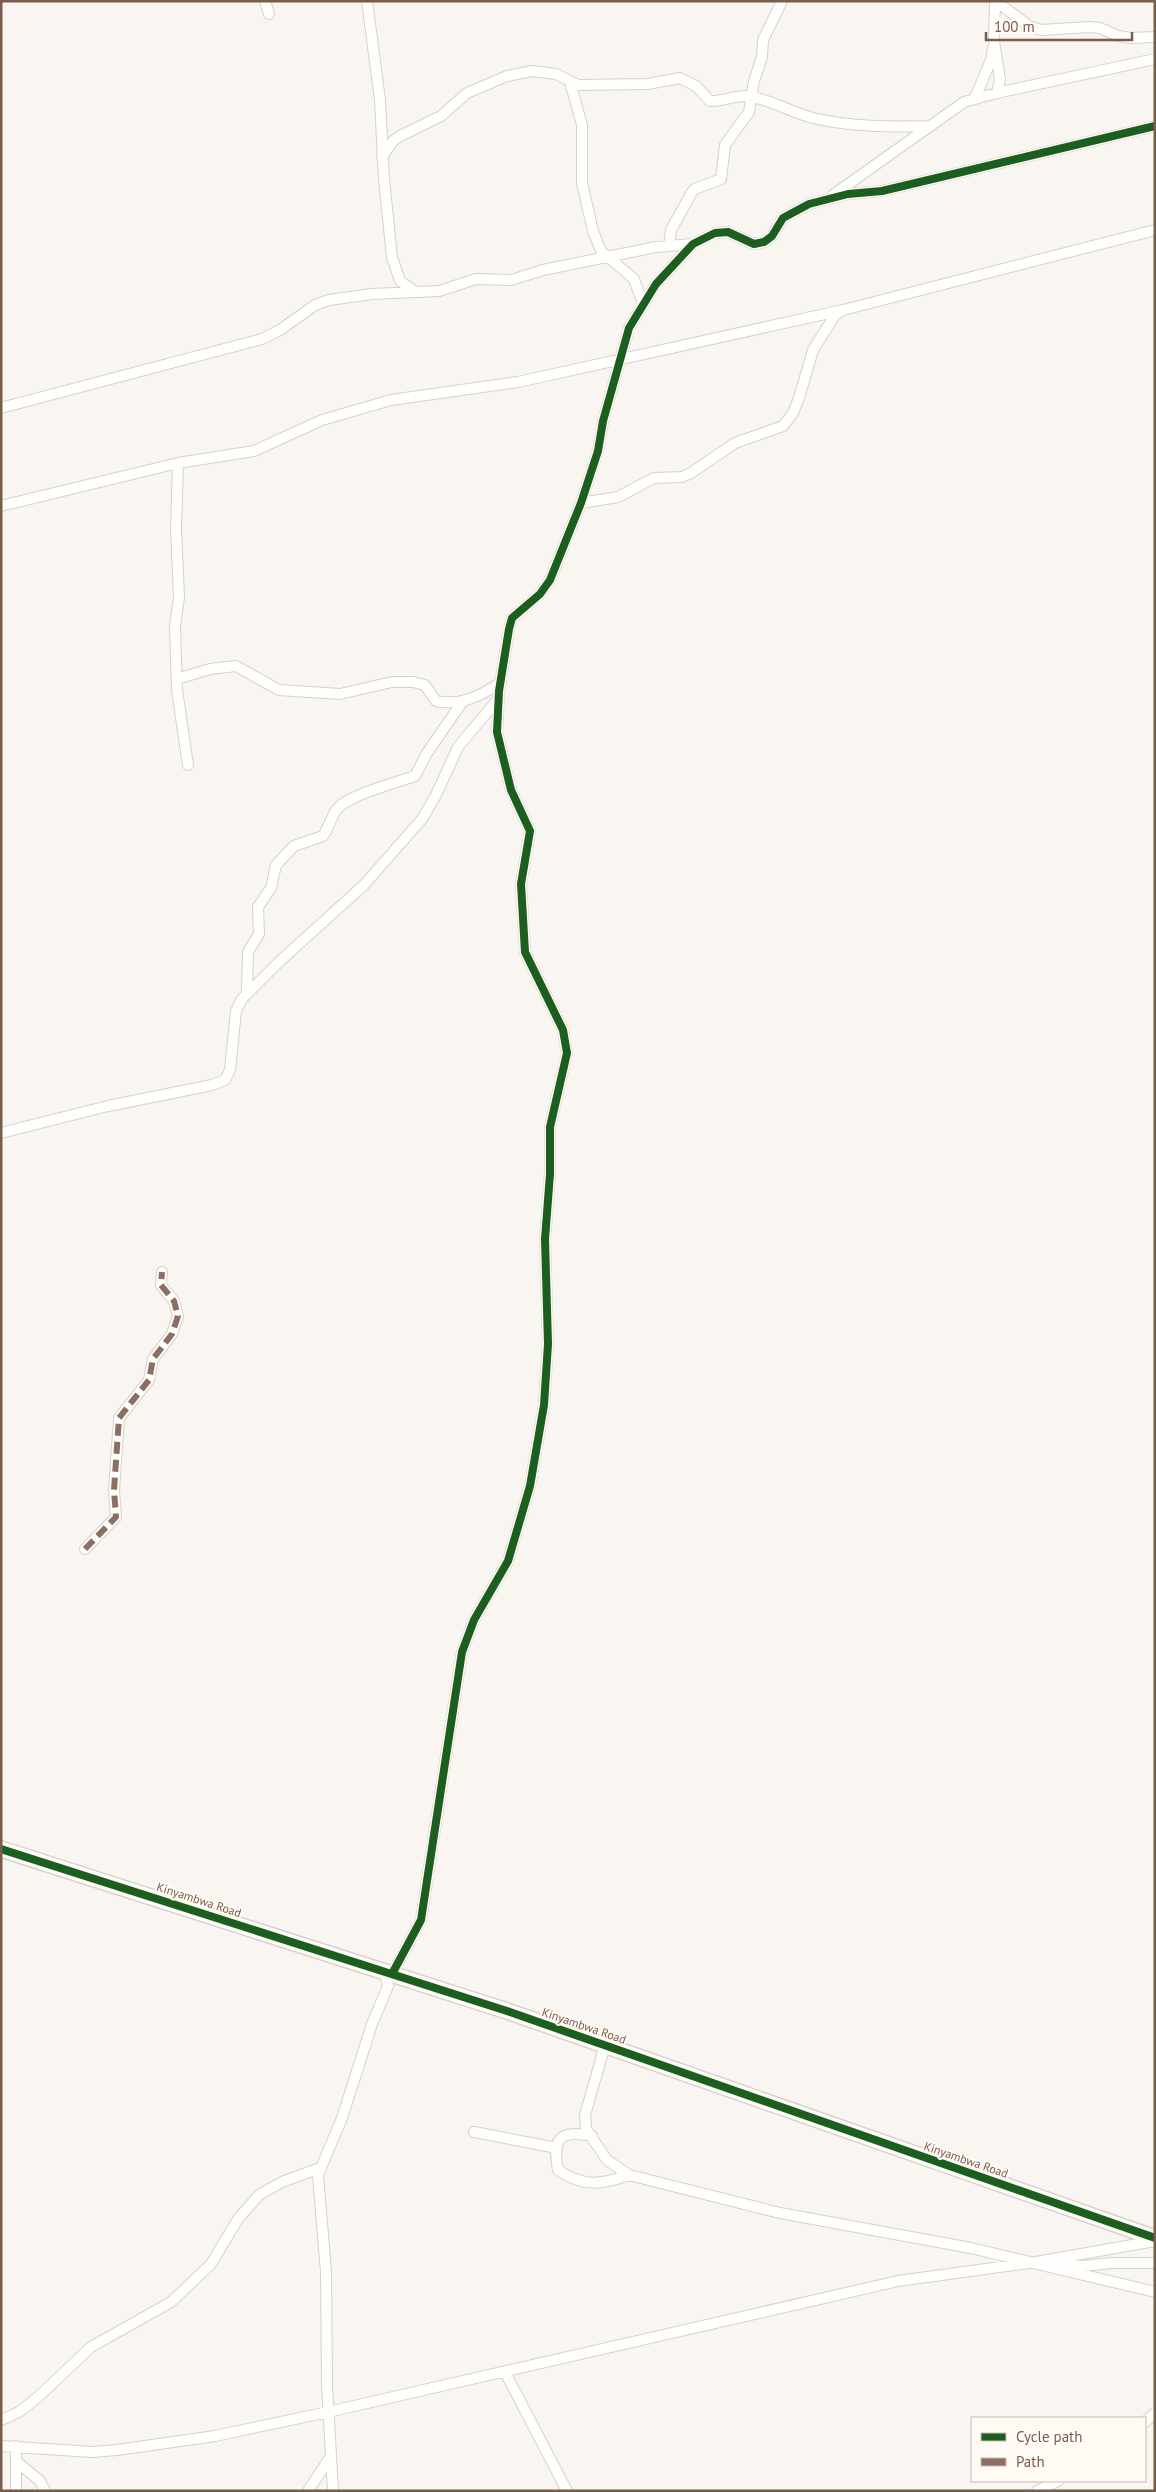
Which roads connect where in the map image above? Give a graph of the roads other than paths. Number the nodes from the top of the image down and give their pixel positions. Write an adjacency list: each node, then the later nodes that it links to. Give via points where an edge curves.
1 (265, 1): 5 (street)
2 (367, 1): 15 (street, via 380,100)
3 (782, 1): 11 (street, via 764,40)
4 (996, 1): 6 (street, via 1028,26 1041,30 1089,27 1131,38); 7 (street)
5 (269, 14)
6 (1155, 37)
7 (994, 41): 10 (street, via 1000,79); 12 (street, via 991,60)
8 (1155, 58): 10 (street)
9 (570, 82): 11 (street, via 578,85 647,84 680,78 696,86 710,101); 15 (street, via 548,72 532,71 480,86 459,98 441,116 393,141); 20 (street, via 583,138 584,192 597,245)
10 (997, 93): 12 (street)
11 (751, 97): 13 (street, via 829,121 882,127); 19 (street, via 747,116 725,145 722,179 692,192 671,230)
12 (974, 98): 13 (street)
13 (930, 126): 16 (street)
14 (1155, 126): 16 (street, via 882,191)
15 (382, 157): 21 (street, via 396,273 400,281)
16 (830, 197): 18 (street, via 793,211 783,218 772,236 764,242 754,244 728,232 715,233)
17 (1155, 230): 23 (street)
18 (693, 244): 19 (street); 22 (street, via 656,284)
19 (669, 246): 20 (street)
20 (608, 257): 21 (street, via 511,280 476,279 439,291); 22 (street, via 634,279)
21 (416, 292): 25 (street, via 329,300 315,305 280,330 253,342)
22 (643, 304): 24 (street, via 629,328)
23 (843, 310): 24 (street); 27 (street, via 835,315 813,350 799,398 783,426 745,438 682,477 654,478 618,497)
24 (619, 360): 26 (street, via 518,382 391,400 322,420 254,451); 27 (street)
25 (1, 408)
26 (178, 463): 28 (street); 29 (street)
27 (582, 504): 30 (street, via 545,588 512,618)
28 (1, 506)
29 (177, 679): 32 (street, via 210,669 236,666 279,690 340,694 392,682 413,682 425,685 436,701); 33 (street)
30 (500, 682): 31 (street); 32 (street)
31 (499, 698): 34 (street, via 458,747 422,820 357,892); 39 (street, via 497,732 502,758 511,790 530,831 522,884 525,952 562,1030 566,1053 550,1127 545,1238 548,1344 544,1405 530,1486 508,1562 474,1620 462,1652 421,1920)
32 (462, 702): 34 (street, via 415,776 343,804 323,836 294,846 278,860 270,888 258,907 259,934 248,952)
33 (188, 765)
34 (247, 993): 35 (street, via 236,1011 230,1070 222,1082)
35 (1, 1133)
36 (162, 1272): 37 (street, via 161,1285 174,1301 178,1316 172,1334 153,1359 149,1380 119,1418 114,1490 116,1517)
37 (85, 1549)
38 (1, 1848): 39 (street, Kinyambwa Road)
39 (389, 1973): 40 (street, Kinyambwa Road); 44 (street, via 388,1986 372,2024 342,2118)
40 (605, 2045): 42 (street, via 585,2115 586,2129); 46 (street, Kinyambwa Road)
41 (474, 2132): 43 (street)
42 (592, 2136): 43 (street, via 572,2132 557,2143); 45 (street, via 608,2160)
43 (556, 2148): 45 (street, via 558,2170 571,2179 606,2183)
44 (320, 2168): 51 (street, via 318,2185 326,2272); 52 (street, via 282,2182 259,2195 238,2219 211,2264 170,2302 91,2347 38,2397 19,2412)
45 (629, 2175): 47 (street, via 780,2212)
46 (1155, 2239): 47 (street)
47 (1034, 2263): 48 (street, via 1083,2266); 49 (street); 50 (street, via 898,2281)
48 (1155, 2263)
49 (1155, 2292)
50 (506, 2372): 51 (street); 62 (street)
51 (328, 2412): 54 (street, via 215,2436 117,2450 92,2452); 55 (street)
52 (1, 2420)
53 (1, 2446): 54 (street)
54 (16, 2446): 56 (street)
55 (331, 2456): 60 (street); 61 (street)
56 (17, 2462): 58 (street); 59 (street, via 40,2481)
57 (1056, 2482): 63 (street)
58 (16, 2491)
59 (45, 2491)
60 (308, 2491)
61 (333, 2491)
62 (567, 2491)
63 (1037, 2491)

